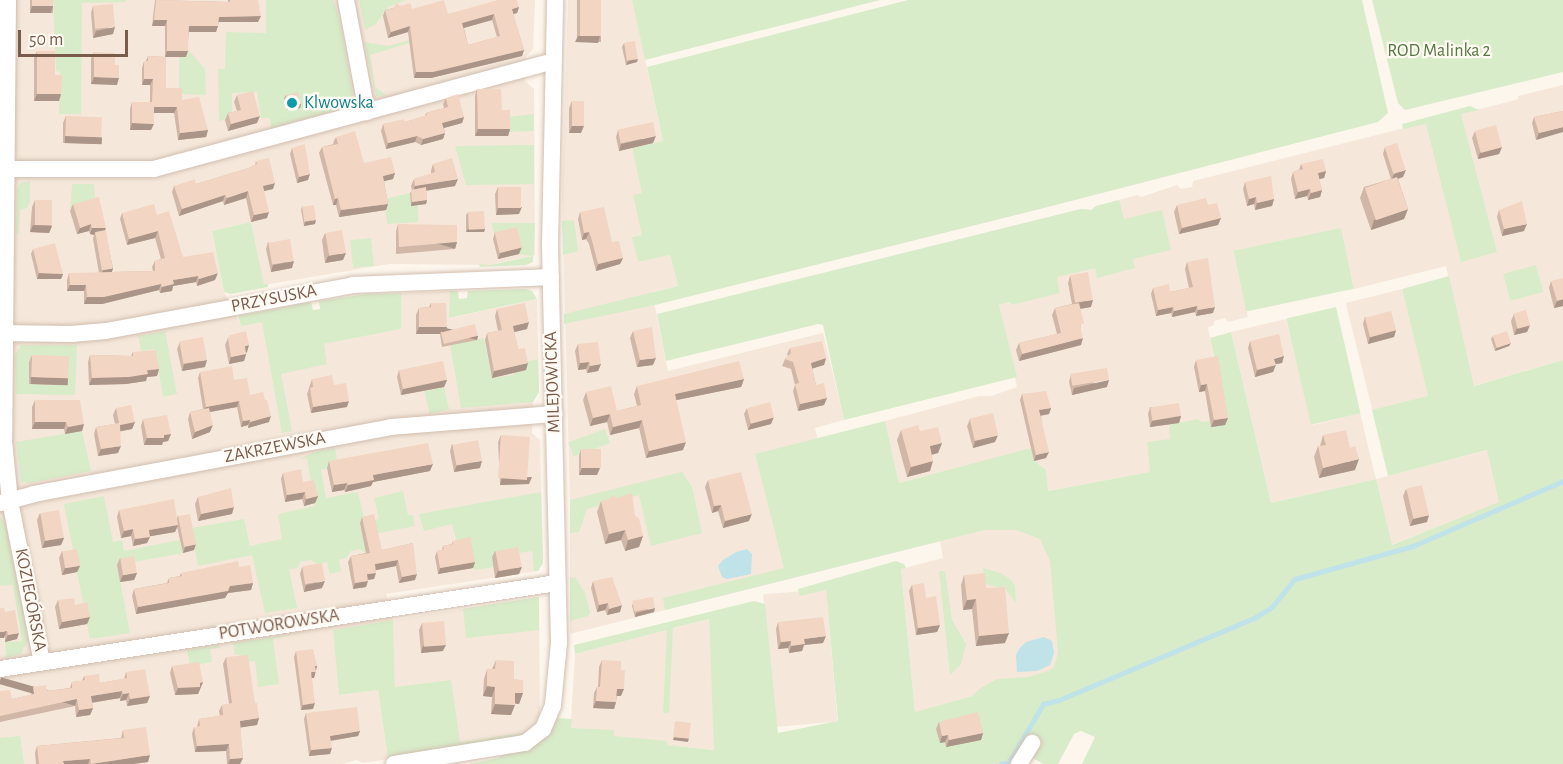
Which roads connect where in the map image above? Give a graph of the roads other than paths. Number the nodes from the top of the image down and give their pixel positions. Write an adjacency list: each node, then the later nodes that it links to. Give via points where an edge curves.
1 (8, 0): 6 (street, KOZIEGÓRSKA)
2 (346, 0): 5 (street)
3 (555, 0): 4 (street, MILEJOWICKA)
4 (553, 61): 5 (street); 7 (street, MILEJOWICKA)
5 (367, 112): 6 (street, via 154,169)
6 (6, 169): 8 (street, KOZIEGÓRSKA)
7 (550, 277): 8 (street, PRZYSUSKA, via 353,285 106,331); 9 (street, MILEJOWICKA)
8 (2, 333): 10 (street, KOZIEGÓRSKA)
9 (554, 414): 10 (street, ZAKRZEWSKA, via 391,427); 11 (street, MILEJOWICKA)
10 (5, 502): 12 (street, KOZIEGÓRSKA)
11 (557, 583): 12 (street, POTWOROWSKA); 15 (street, MILEJOWICKA, via 558,662 553,705 543,729 534,738 515,746)
12 (42, 662): 13 (street, POTWOROWSKA)
13 (0, 669)
14 (1032, 743): 16 (street)
15 (394, 764)
16 (1019, 764)

